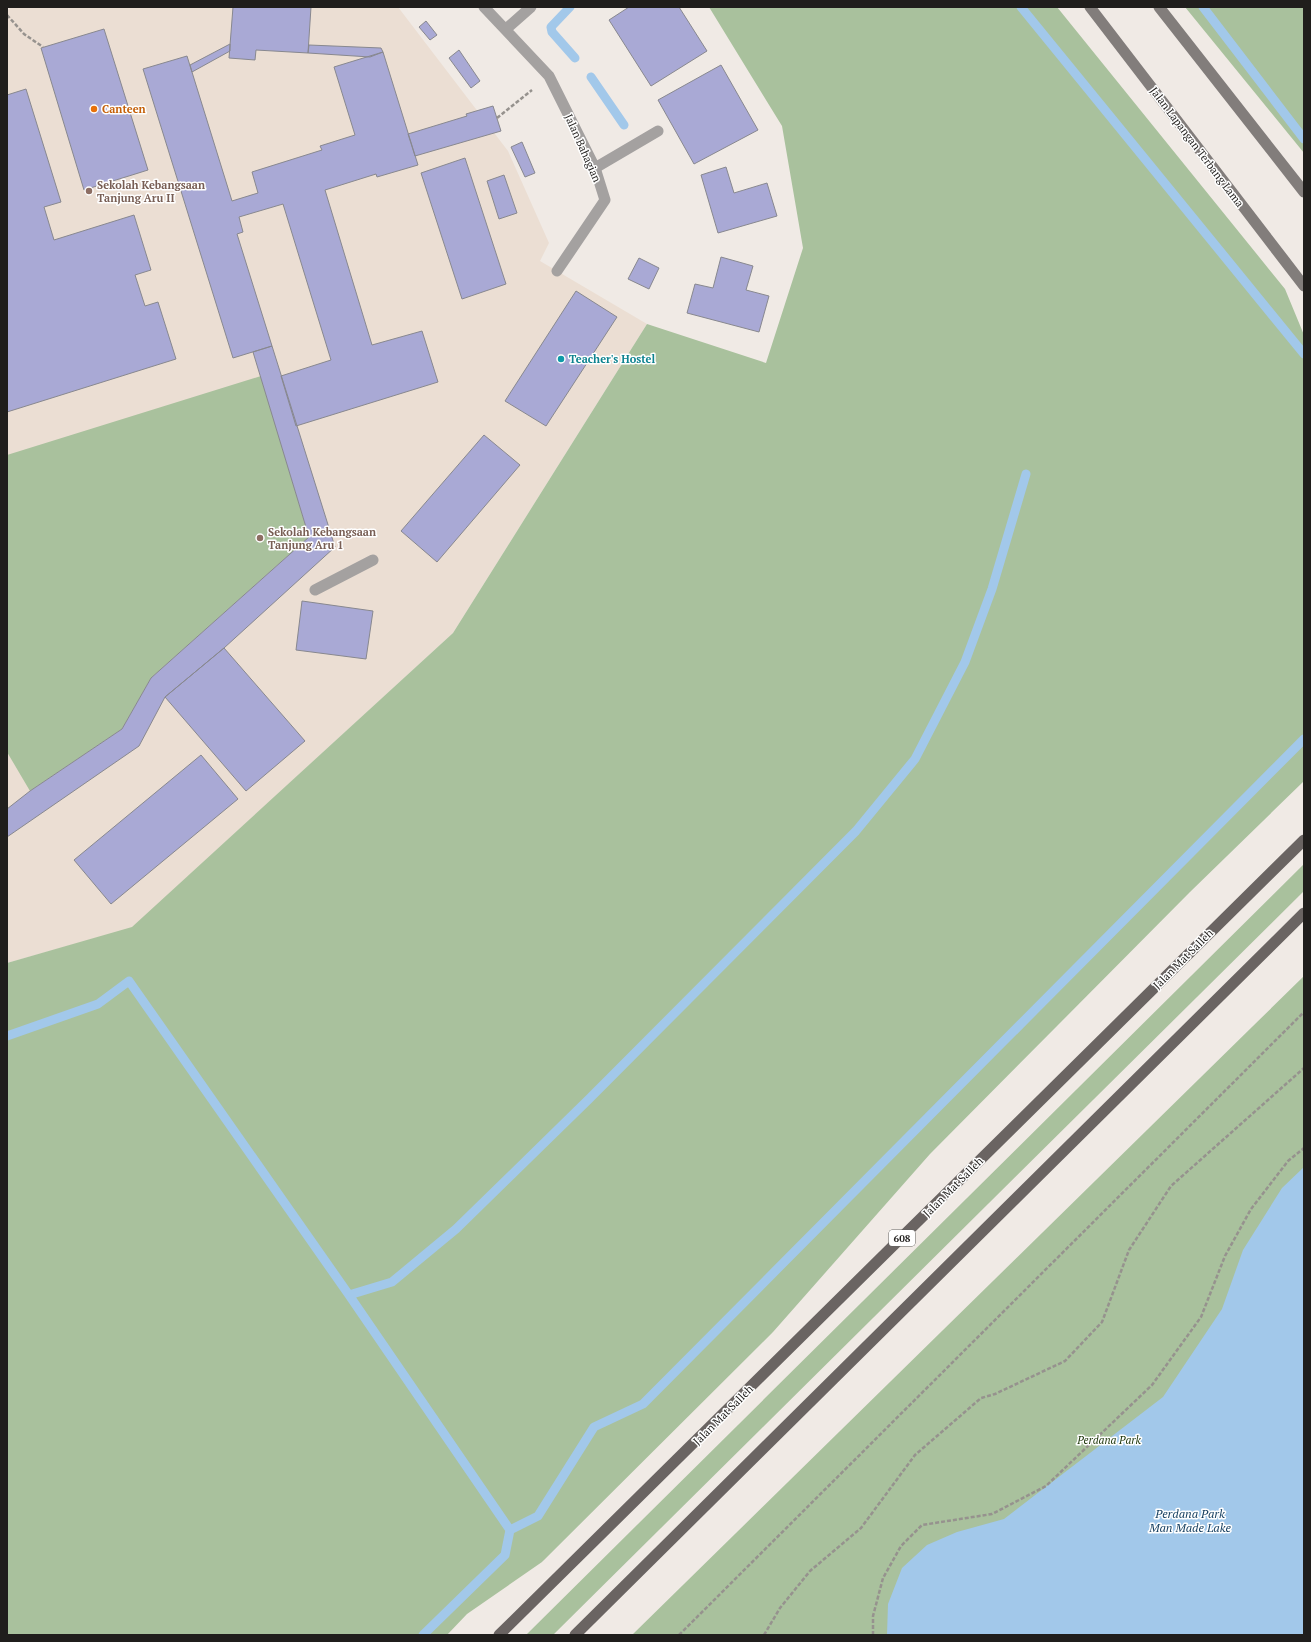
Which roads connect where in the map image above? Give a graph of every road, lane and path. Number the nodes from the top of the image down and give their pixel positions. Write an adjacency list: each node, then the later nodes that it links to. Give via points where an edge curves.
1 (484, 7): 6 (street, Jalan Bahagian)
2 (531, 7): 6 (street)
3 (1090, 7): 14 (main road, Jalan Lapangan Terbang Lama)
4 (1159, 7): 12 (main road)
5 (7, 15): 7 (path, via 24,34)
6 (506, 29): 8 (street, Jalan Bahagian)
7 (44, 47)
8 (549, 76): 9 (path); 11 (street, Jalan Bahagian)
9 (497, 118)
10 (658, 131): 11 (street)
11 (595, 168): 13 (street, Jalan Bahagian, via 605,200)
12 (1304, 192)
13 (557, 271)
14 (1304, 286)
15 (373, 560): 16 (street)
16 (315, 590)
17 (1304, 840): 22 (main road, Jalan Mat Salleh / 608)
18 (1304, 913): 23 (main road)
19 (1304, 1012): 24 (path)
20 (1304, 1068): 25 (path, via 1171,1186 1129,1250 1102,1322 1065,1361 995,1394 980,1398 915,1455 861,1528 810,1570 780,1608)
21 (1304, 1148): 26 (path, via 1288,1161 1251,1209 1225,1256 1201,1317 1152,1385 1046,1486 992,1514 922,1525 901,1546 883,1578 872,1616)
22 (499, 1635)
23 (576, 1635)
24 (679, 1635)
25 (764, 1635)
26 (873, 1635)

